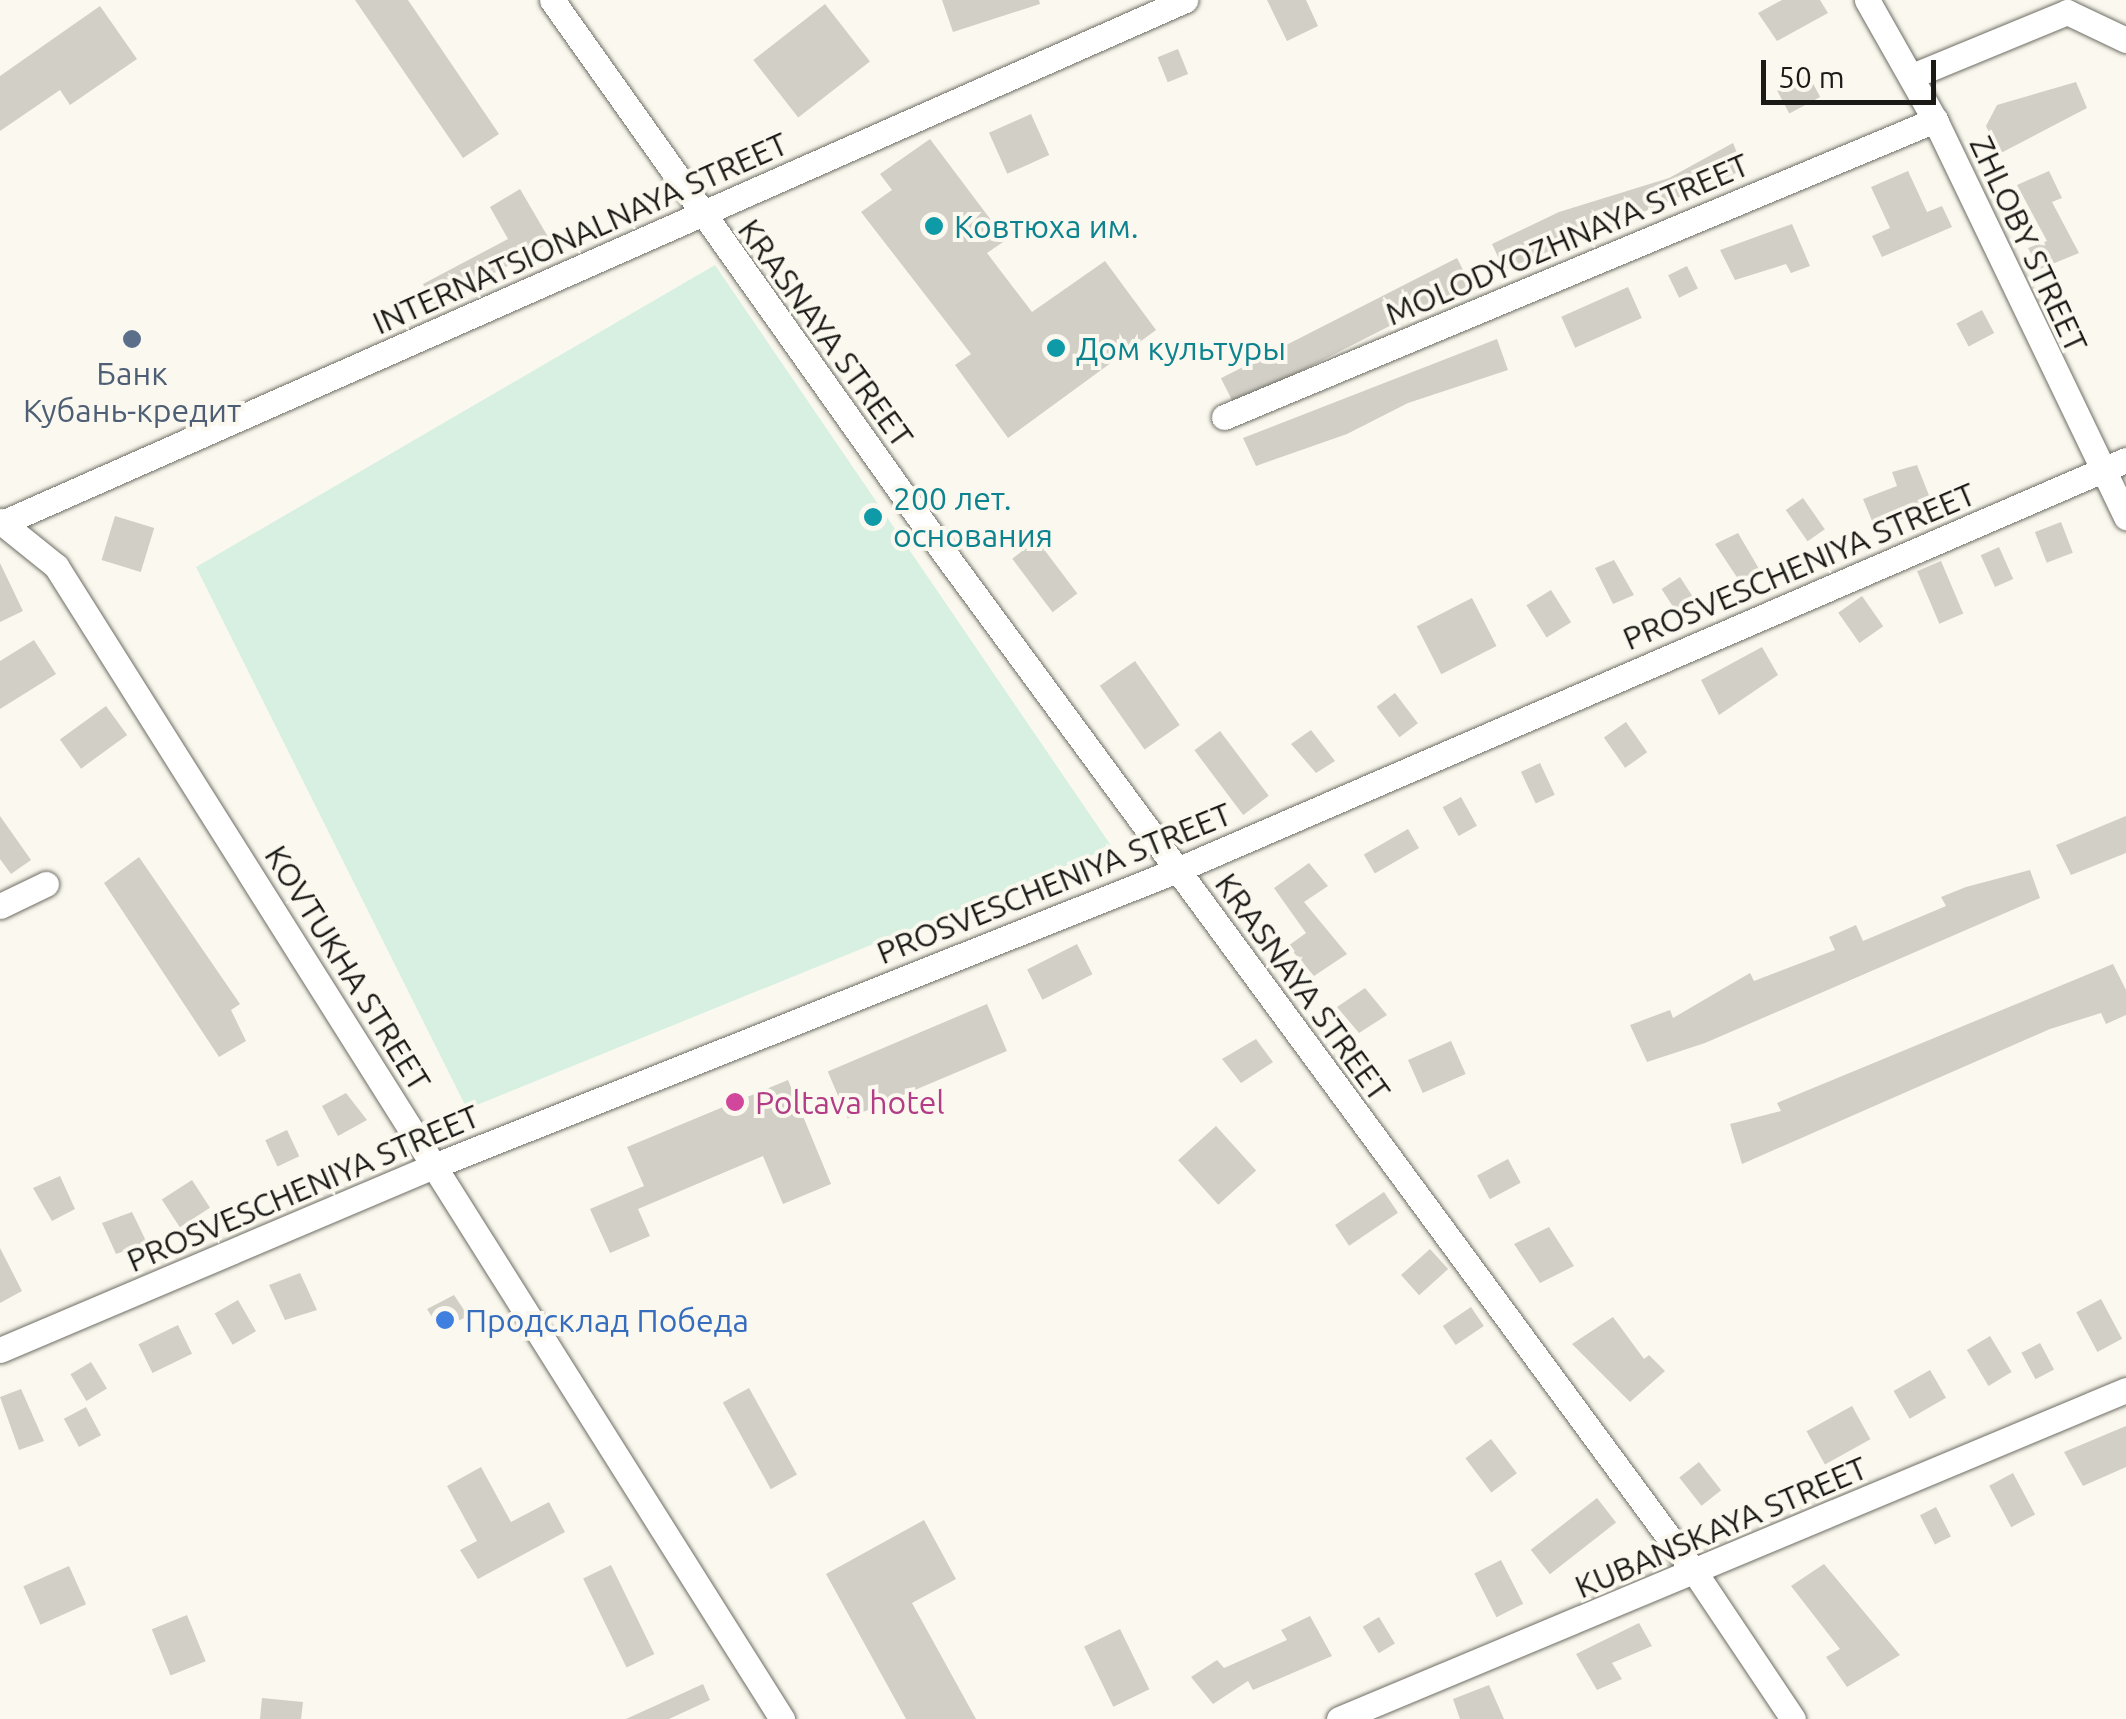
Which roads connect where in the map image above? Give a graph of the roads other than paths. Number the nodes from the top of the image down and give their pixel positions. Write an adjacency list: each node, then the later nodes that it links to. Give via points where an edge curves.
1 (552, 0): 7 (street, KRASNAYA STREET)
2 (1185, 0): 7 (street, INTERNATSIONALNAYA STREET)
3 (1867, 0): 5 (street, ZHLOBY STREET)
4 (2126, 40): 5 (street, via 2068,12)
5 (1912, 76): 6 (street, ZHLOBY STREET)
6 (1936, 120): 8 (street, MOLODYOZHNAYA STREET); 10 (street, ZHLOBY STREET)
7 (700, 213): 12 (street, INTERNATSIONALNAYA STREET); 13 (street, KRASNAYA STREET)
8 (1224, 417)
9 (2126, 460): 10 (street, PROSVESCHENIYA STREET)
10 (2099, 472): 11 (street, ZHLOBY STREET); 13 (street, PROSVESCHENIYA STREET)
11 (2126, 517)
12 (1, 523): 16 (street, KOVTUKHA STREET, via 56,566)
13 (1177, 870): 16 (street, PROSVESCHENIYA STREET); 19 (street, KRASNAYA STREET)
14 (46, 884): 15 (street)
15 (0, 906)
16 (434, 1166): 17 (street, PROSVESCHENIYA STREET); 20 (street, KOVTUKHA STREET)
17 (0, 1350)
18 (2126, 1390): 19 (street, KUBANSKAYA STREET)
19 (1696, 1574): 21 (street, KUBANSKAYA STREET); 22 (street, KRASNAYA STREET)
20 (782, 1719)
21 (1339, 1719)
22 (1794, 1719)

